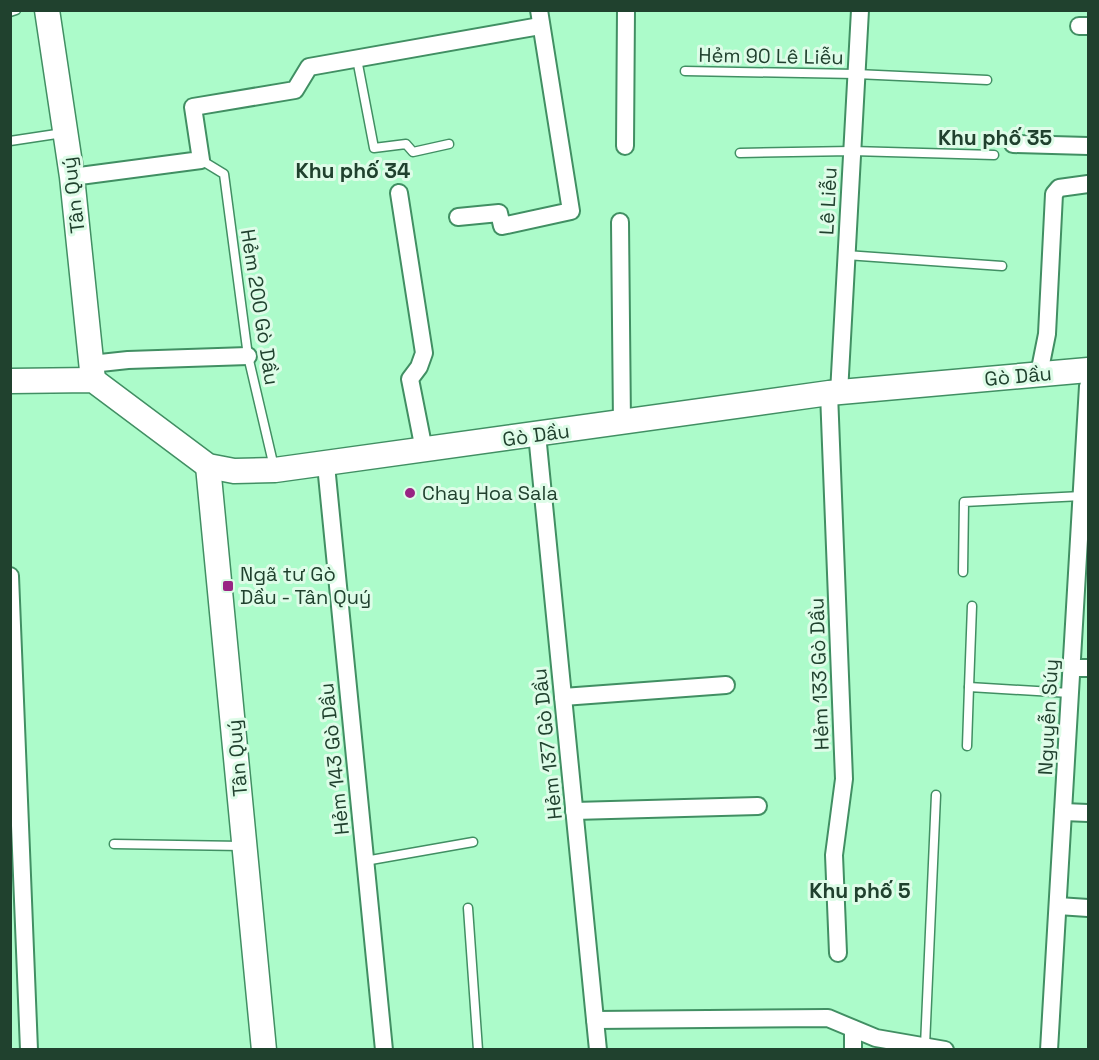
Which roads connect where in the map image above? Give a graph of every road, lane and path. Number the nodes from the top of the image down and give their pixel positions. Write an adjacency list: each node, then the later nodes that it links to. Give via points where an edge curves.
1 (16, 10): 5 (lane)
2 (47, 10): 11 (street, Tân Quý)
3 (626, 10): 15 (street)
4 (860, 10): 9 (street, Lê Liễu)
5 (10, 12)
6 (539, 18): 7 (street); 24 (street, via 571,211 502,226 500,213)
7 (357, 59): 13 (lane, via 374,148 406,144 412,152); 20 (street, via 309,67 295,90 193,107)
8 (685, 71): 9 (lane, Hẻm 90 Lê Liễu)
9 (856, 74): 10 (lane, Hẻm 90 Lê Liễu); 17 (street, Lê Liễu)
10 (987, 80)
11 (65, 132): 12 (lane); 21 (street, Tân Quý)
12 (10, 141)
13 (449, 144)
14 (1013, 144): 16 (street)
15 (625, 146)
16 (1089, 146)
17 (852, 151): 18 (lane); 19 (lane); 26 (street, Lê Liễu)
18 (740, 153)
19 (994, 155)
20 (201, 160): 21 (street); 28 (lane, Hẻm 200 Gò Dầu, via 224,174)
21 (72, 177): 30 (street, Tân Quý)
22 (1089, 184): 31 (street, via 1059,188 1054,194 1047,324)
23 (399, 193): 37 (street, via 424,353 410,379)
24 (458, 217)
25 (621, 222): 35 (street)
26 (846, 255): 27 (lane); 34 (street, Lê Liễu)
27 (1002, 266)
28 (248, 356): 30 (street, via 128,360); 40 (lane, Hẻm 200 Gò Dầu)
29 (1089, 370): 31 (street, Gò Dầu)
30 (92, 372): 32 (street); 39 (street, Gò Dầu)
31 (1039, 374): 34 (street, Gò Dầu)
32 (10, 381)
33 (1089, 386): 41 (street, Nguyễn Súy)
34 (834, 393): 35 (street, Gò Dầu); 63 (street, Hẻm 133 Gò Dầu, via 844,779 834,855)
35 (622, 423): 36 (street, Gò Dầu)
36 (537, 434): 37 (street, Gò Dầu); 49 (street, Hẻm 137 Gò Dầu)
37 (424, 450): 38 (street, Gò Dầu)
38 (326, 465): 40 (street, Gò Dầu); 59 (street, Hẻm 143 Gò Dầu)
39 (208, 466): 40 (street, Gò Dầu, via 234,471); 58 (street, Tân Quý)
40 (275, 470)
41 (1082, 496): 42 (lane, via 964,502); 45 (street, Nguyễn Súy)
42 (963, 572)
43 (10, 576): 67 (street)
44 (972, 606): 47 (lane)
45 (1080, 668): 48 (street, Nguyễn Súy)
46 (726, 685): 49 (street)
47 (969, 687): 48 (lane); 50 (lane)
48 (1070, 693): 54 (street, Nguyễn Súy)
49 (563, 697): 53 (street, Hẻm 137 Gò Dầu)
50 (967, 746)
51 (936, 795): 66 (lane)
52 (758, 806): 53 (street)
53 (574, 811): 64 (street, Hẻm 137 Gò Dầu)
54 (1063, 812): 55 (street); 60 (street, Nguyễn Súy)
55 (1089, 813)
56 (473, 842): 59 (lane)
57 (114, 844): 58 (lane)
58 (245, 846): 68 (street, Tân Quý)
59 (365, 861): 69 (street, Hẻm 143 Gò Dầu)
60 (1058, 906): 62 (street); 74 (street, Nguyễn Súy)
61 (468, 908): 70 (lane)
62 (1089, 908)
63 (838, 953)
64 (595, 1020): 65 (street, via 828,1018); 71 (street, Hẻm 137 Gò Dầu)
65 (853, 1029): 66 (street, via 876,1038); 72 (street)
66 (925, 1046): 73 (street)
67 (29, 1050)
68 (264, 1050)
69 (384, 1050)
70 (478, 1050)
71 (598, 1050)
72 (853, 1050)
73 (945, 1050)
74 (1049, 1050)

